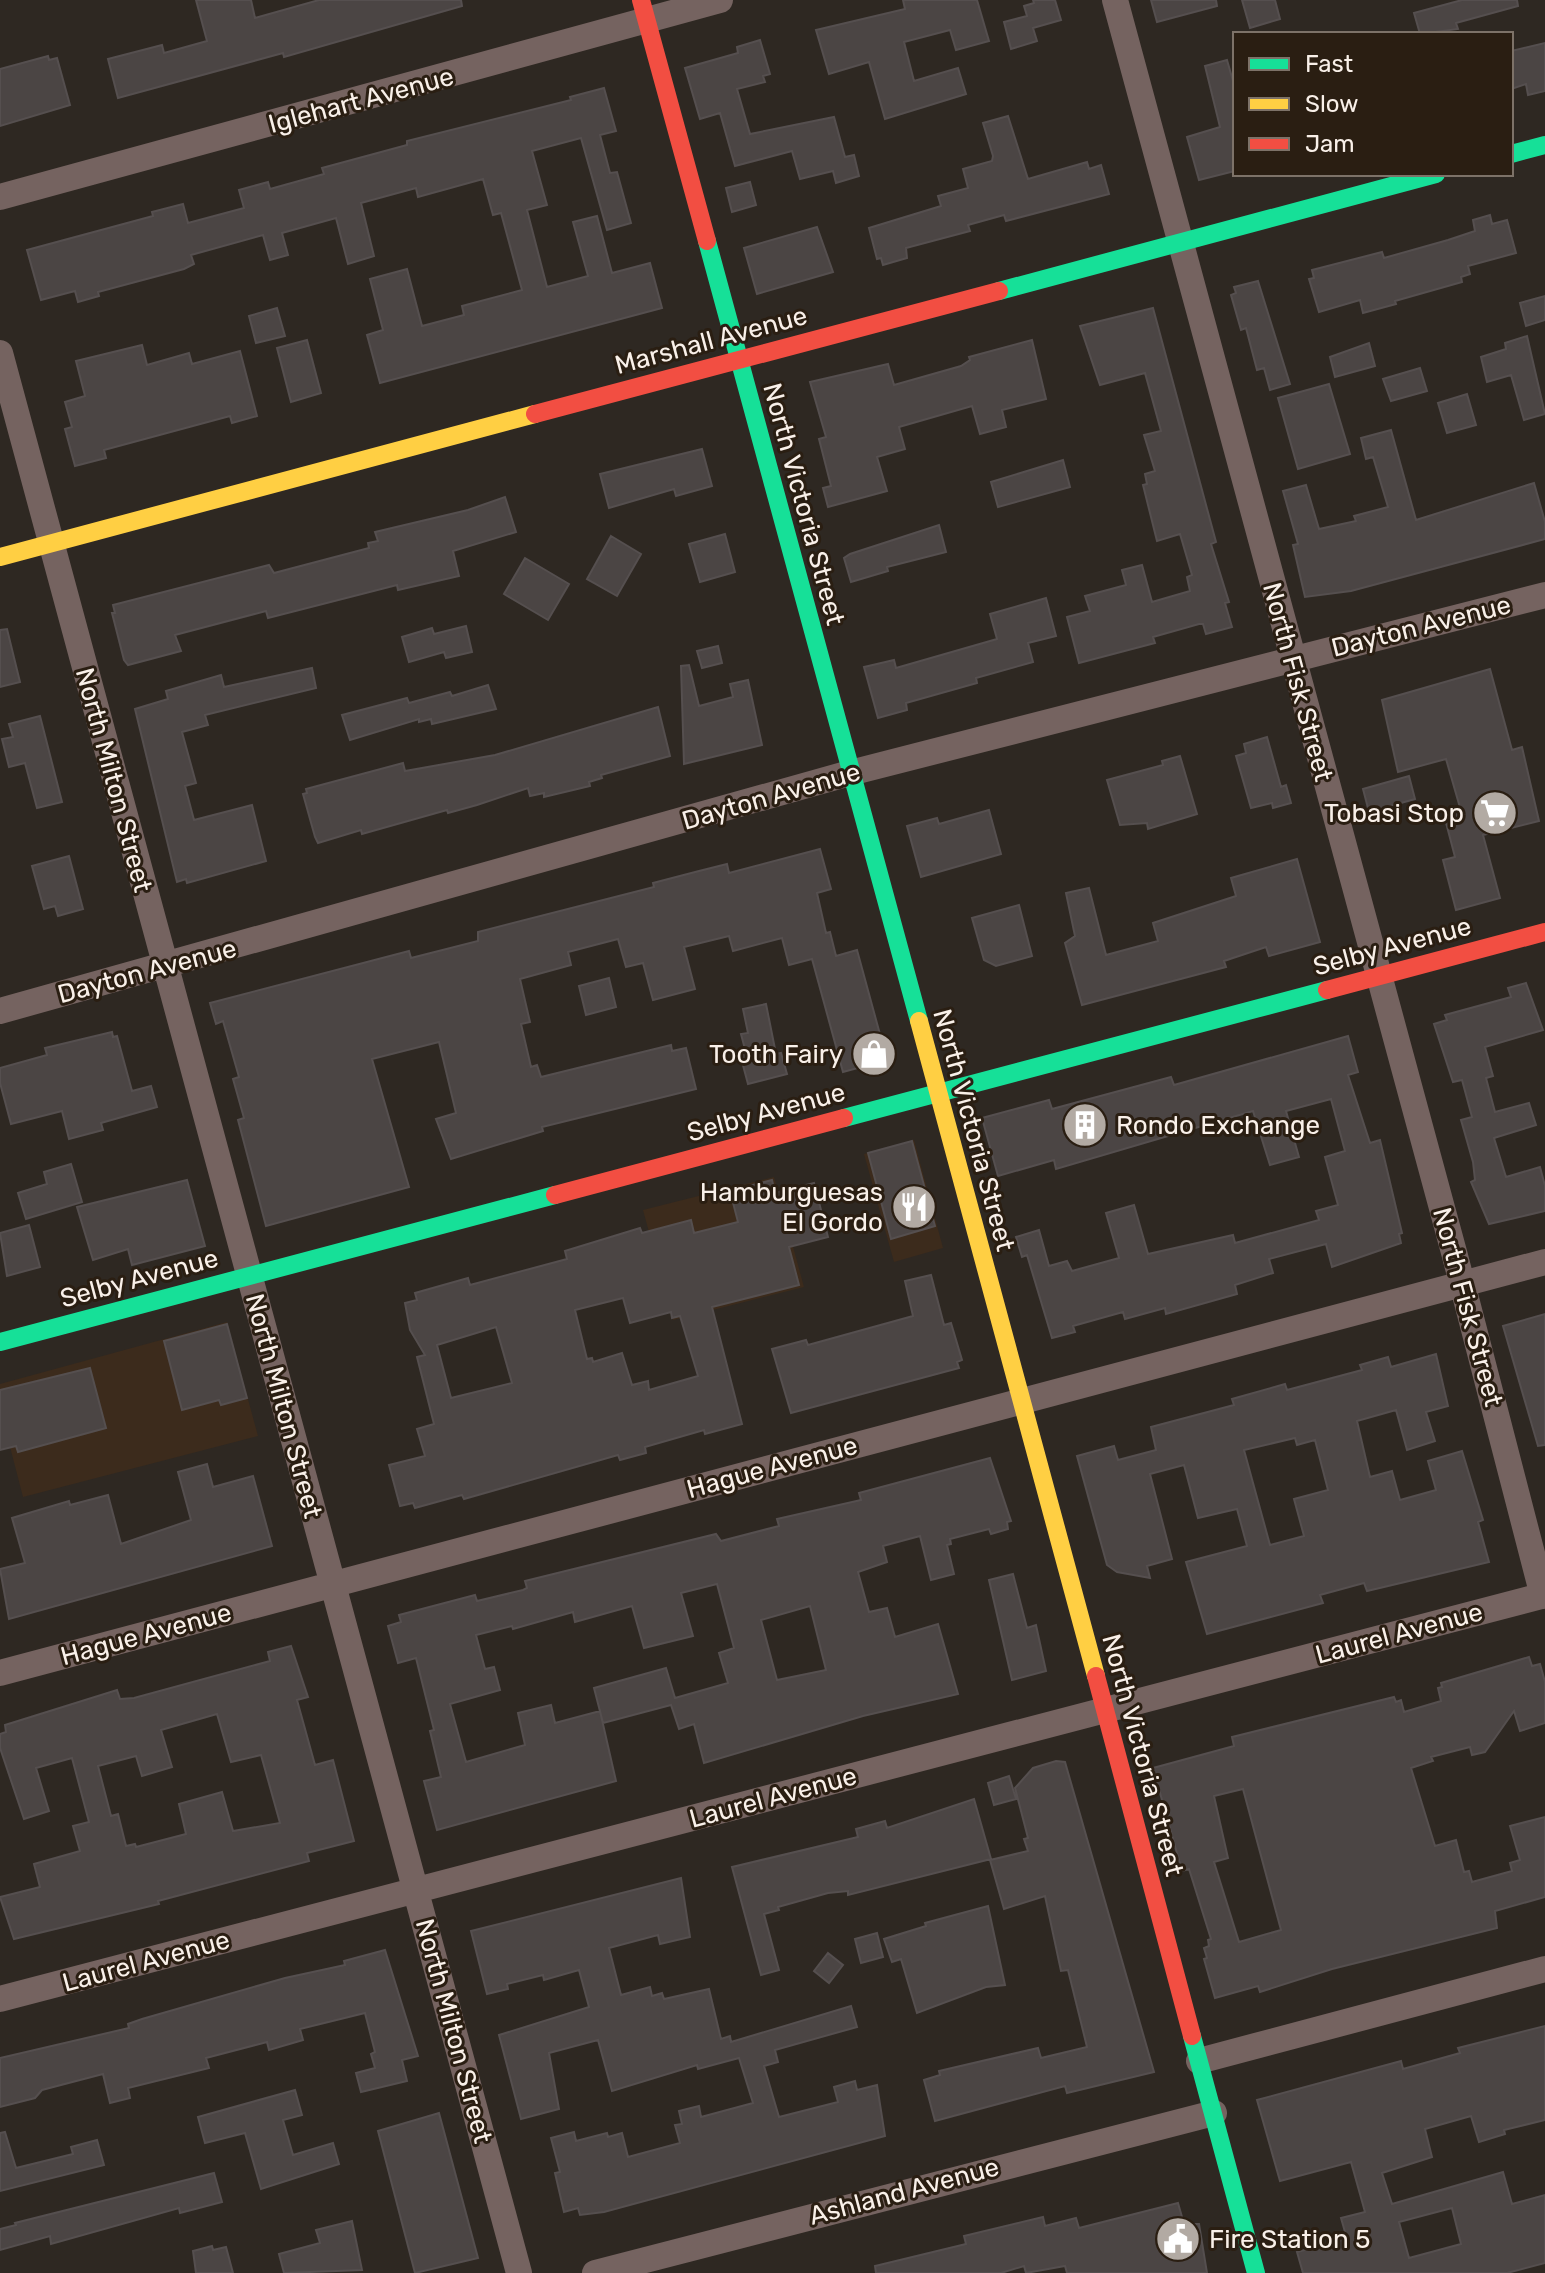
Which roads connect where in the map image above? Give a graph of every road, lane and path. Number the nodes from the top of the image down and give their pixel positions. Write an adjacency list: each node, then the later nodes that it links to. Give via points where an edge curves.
1 (720, 0): 3 (street, Iglehart Avenue)
2 (1115, 0): 8 (street, North Fisk Street)
3 (643, 10): 7 (street, Iglehart Avenue); 10 (street, North Victoria Street)
4 (1545, 145): 5 (street)
5 (1513, 153)
6 (1428, 176): 8 (street, Marshall Avenue)
7 (0, 197)
8 (1181, 242): 10 (street, Marshall Avenue); 14 (street, North Fisk Street)
9 (0, 353): 11 (street, North Milton Street)
10 (737, 360): 11 (street, Marshall Avenue); 15 (street, North Victoria Street)
11 (49, 544): 12 (street, Marshall Avenue); 17 (street, North Milton Street)
12 (0, 557)
13 (1545, 595): 14 (street, Dayton Avenue)
14 (1291, 659): 15 (street, Dayton Avenue); 18 (street, North Fisk Street)
15 (850, 773): 17 (street, Dayton Avenue); 20 (street, North Victoria Street)
16 (1545, 932): 18 (street, Selby Avenue)
17 (165, 967): 19 (street, Dayton Avenue); 22 (street, North Milton Street)
18 (1379, 976): 20 (street, Selby Avenue); 23 (street, North Fisk Street)
19 (0, 1011)
20 (939, 1093): 22 (street, Selby Avenue); 25 (street, North Victoria Street)
21 (1545, 1262): 23 (street, Hague Avenue)
22 (249, 1276): 24 (street, Selby Avenue); 26 (street, North Milton Street)
23 (1462, 1284): 25 (street, Hague Avenue); 27 (street, North Fisk Street)
24 (0, 1342)
25 (1019, 1401): 26 (street, Hague Avenue); 29 (street, North Victoria Street)
26 (333, 1585): 28 (street, Hague Avenue); 30 (street, North Milton Street)
27 (1544, 1596): 29 (street, Laurel Avenue)
28 (0, 1673)
29 (1103, 1710): 30 (street, Laurel Avenue); 33 (street, North Victoria Street)
30 (416, 1890): 32 (street, Laurel Avenue); 35 (street, North Milton Street)
31 (1545, 1969): 33 (street)
32 (0, 1999)
33 (1199, 2061): 34 (street, North Victoria Street)
34 (1214, 2113): 36 (street, Ashland Avenue); 37 (street, North Victoria Street)
35 (519, 2273)
36 (595, 2273)
37 (1256, 2273)

